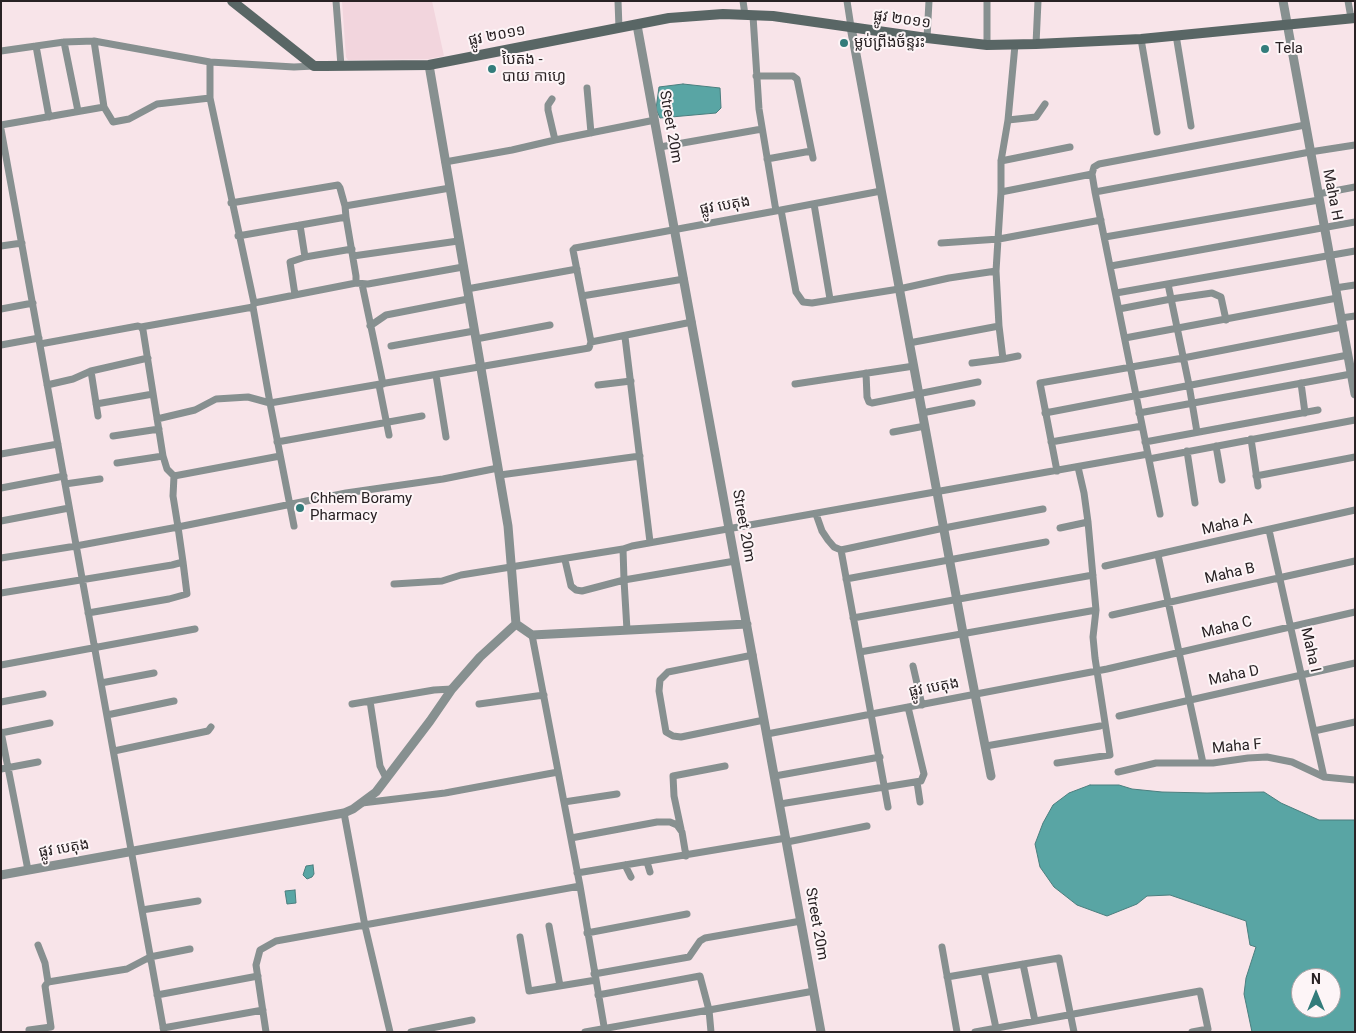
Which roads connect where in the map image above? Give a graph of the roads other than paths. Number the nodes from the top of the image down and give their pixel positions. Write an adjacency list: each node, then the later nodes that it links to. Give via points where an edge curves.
1 (232, 1): 29 (main road)
2 (336, 1): 30 (street)
3 (618, 1): 16 (street)
4 (743, 1): 11 (street)
5 (846, 1): 15 (street)
6 (929, 1): 18 (street)
7 (987, 1): 23 (street)
8 (1038, 1): 22 (street)
9 (1282, 1): 13 (street, Maha H)
10 (1348, 1): 12 (street)
11 (749, 15): 14 (main road, ផ្លូវ ២០១១, via 669,18); 15 (main road, ផ្លូវ ២០១១); 31 (street)
12 (1353, 18): 13 (main road, ផ្លូវ ២០១១)
13 (1286, 24): 17 (main road, ផ្លូវ ២០១១); 42 (street, Maha H)
14 (637, 25): 16 (main road, ផ្លូវ ២០១១); 39 (street, Street 20m)
15 (851, 27): 18 (main road, ផ្លូវ ២០១១); 59 (street)
16 (619, 28): 28 (main road, ផ្លូវ ២០១១)
17 (1176, 35): 19 (main road, ផ្លូវ ២០១១); 43 (street)
18 (927, 38): 23 (main road, ផ្លូវ ២០១១)
19 (1141, 39): 22 (main road, ផ្លូវ ២០១១); 46 (street)
20 (94, 41): 21 (street); 27 (street); 36 (street)
21 (64, 42): 25 (street); 37 (street)
22 (1036, 44): 24 (main road, ផ្លូវ ២០១១)
23 (987, 45): 24 (main road, ផ្លូវ ២០១១)
24 (1015, 45): 40 (street)
25 (36, 46): 26 (street); 38 (street)
26 (1, 51)
27 (210, 62): 29 (street); 33 (street)
28 (429, 65): 30 (main road, ផ្លូវ ២០១១); 55 (street)
29 (314, 66): 30 (main road, ផ្លូវ ២០១១)
30 (341, 66)
31 (756, 76): 44 (street); 53 (street, via 793,76 797,79 812,154)
32 (587, 88): 47 (street)
33 (210, 98): 36 (street, via 157,104 136,116 116,122 111,121); 63 (street)
34 (552, 99): 48 (street, via 548,110)
35 (1045, 104): 40 (street, via 1036,117)
36 (104, 107): 37 (street)
37 (78, 112): 38 (street)
38 (49, 116): 41 (street)
39 (655, 120): 47 (street); 50 (street, Street 20m)
40 (1008, 120): 54 (street)
41 (1, 125)
42 (1305, 125): 52 (street, Maha H); 56 (street, via 1099,164)
43 (1191, 126)
44 (762, 129): 50 (street); 53 (street)
45 (1, 130): 77 (street)
46 (1157, 132)
47 (591, 133): 48 (street)
48 (556, 140): 55 (street)
49 (1355, 145): 52 (street)
50 (660, 147): 72 (street, Street 20m)
51 (1070, 147): 54 (street)
52 (1310, 152): 61 (street); 62 (street, Maha H)
53 (767, 159): 66 (street)
54 (1001, 161): 60 (street)
55 (445, 162): 58 (street)
56 (1092, 174): 60 (street); 61 (street)
57 (1355, 187): 62 (street)
58 (450, 188): 65 (street); 76 (street)
59 (881, 191): 64 (street, ផ្លូវ បេតុង); 93 (street)
60 (1001, 192): 75 (street)
61 (1095, 192): 68 (street)
62 (1318, 197): 71 (street, Maha H); 74 (street)
63 (231, 203): 65 (street, via 338,185); 73 (street)
64 (814, 204): 66 (street, ផ្លូវ បេតុង); 99 (street)
65 (345, 206): 67 (street)
66 (779, 210): 72 (street, ផ្លូវ បេតុង); 99 (street, via 796,292 802,302)
67 (346, 217): 70 (street); 81 (street)
68 (1101, 220): 74 (street); 75 (street)
69 (1355, 222): 71 (street)
70 (300, 225): 73 (street); 83 (street)
71 (1324, 228): 82 (street, Maha H); 84 (street)
72 (675, 229): 86 (street, ផ្លូវ បេតុង, via 578,246 573,250); 88 (street, Street 20m)
73 (238, 236): 102 (street)
74 (1105, 237): 84 (street)
75 (999, 239): 78 (street); 87 (street)
76 (458, 241): 81 (street); 85 (street)
77 (22, 243): 79 (street); 101 (street)
78 (941, 243)
79 (1, 246)
80 (1355, 251): 82 (street)
81 (353, 252): 83 (street); 89 (street)
82 (1329, 255): 90 (street); 92 (street, Maha H)
83 (305, 257): 96 (street, via 290,262)
84 (1111, 266): 94 (street)
85 (463, 267): 89 (street); 95 (street)
86 (577, 269): 95 (street); 97 (street)
87 (996, 271): 93 (street); 111 (street)
88 (684, 279): 97 (street); 107 (street, Street 20m)
89 (359, 283): 96 (street); 110 (street)
90 (1168, 284): 94 (street); 100 (street)
91 (1355, 285): 92 (street)
92 (1335, 288): 98 (street, Maha H)
93 (899, 289): 99 (street); 119 (street)
94 (1116, 293): 104 (street)
95 (467, 294): 110 (street, via 386,315); 114 (street)
96 (295, 295): 102 (street)
97 (582, 296): 118 (street)
98 (1337, 298): 106 (street); 108 (street, Maha H)
99 (830, 299)
100 (1171, 299): 104 (street); 106 (street, via 1217,294 1222,297); 113 (street)
101 (32, 303): 103 (street); 117 (street)
102 (253, 305): 112 (street); 148 (street)
103 (1, 309)
104 (1119, 309): 116 (street)
105 (1355, 316): 108 (street)
106 (1226, 320): 113 (street)
107 (692, 322): 115 (street); 208 (street, Street 20m)
108 (1341, 323): 125 (street); 126 (street, Maha H)
109 (550, 325): 114 (street)
110 (370, 326): 138 (street)
111 (999, 326): 119 (street); 124 (street)
112 (141, 327): 117 (street); 123 (street)
113 (1177, 329): 116 (street); 125 (street)
114 (475, 335): 121 (street); 129 (street)
115 (624, 336): 118 (street); 135 (street)
116 (1125, 338): 130 (street)
117 (39, 341): 120 (street); 140 (street)
118 (590, 342): 129 (street, via 589,348)
119 (909, 343): 128 (street)
120 (1, 345)
121 (391, 346)
122 (1018, 356): 124 (street)
123 (148, 358): 131 (street); 144 (street)
124 (1002, 358): 127 (street)
125 (1183, 358): 130 (street); 141 (street)
126 (1350, 361): 133 (street, Maha H); 141 (street)
127 (972, 363)
128 (914, 366): 132 (street); 143 (street)
129 (481, 367): 134 (street); 185 (street)
130 (1131, 367): 146 (street); 153 (street, via 1040,383)
131 (91, 370): 140 (street, via 73,379); 150 (street)
132 (866, 373): 139 (street); 143 (street, via 869,402)
133 (1351, 374): 137 (street); 145 (street, Maha H)
134 (436, 375): 138 (street); 168 (street)
135 (631, 381): 142 (street); 179 (street)
136 (978, 382): 143 (street)
137 (1301, 383): 149 (street); 155 (street)
138 (381, 384): 148 (street); 160 (street)
139 (795, 384)
140 (47, 385): 173 (street)
141 (1189, 385): 146 (street); 149 (street)
142 (598, 386)
143 (919, 393): 152 (street)
144 (153, 394): 150 (street); 158 (street)
145 (1355, 394)
146 (1136, 396): 153 (street); 154 (street)
147 (972, 402): 152 (street)
148 (270, 403): 158 (street, via 248,398 216,399 195,410); 170 (street)
149 (1192, 403): 154 (street); 165 (street)
150 (96, 404): 156 (street)
151 (1318, 410): 155 (street)
152 (922, 413): 161 (street)
153 (1046, 413): 171 (street)
154 (1139, 413): 162 (street)
155 (1306, 413): 165 (street)
156 (98, 416)
157 (422, 416): 160 (street)
158 (157, 419): 163 (street)
159 (1355, 420): 169 (street)
160 (386, 421): 166 (street); 170 (street)
161 (925, 426): 164 (street); 194 (street)
162 (1142, 426): 171 (street); 172 (street)
163 (159, 429): 167 (street); 177 (street)
164 (893, 432)
165 (1197, 432): 172 (street)
166 (388, 435)
167 (113, 436)
168 (446, 437)
169 (1252, 439): 174 (street); 188 (street)
170 (277, 442): 178 (street)
171 (1051, 442): 184 (street)
172 (1145, 442): 180 (street)
173 (58, 444): 176 (street); 186 (street)
174 (1216, 446): 175 (street); 190 (street)
175 (1187, 452): 180 (street); 195 (street)
176 (1, 454)
177 (163, 456): 182 (street); 187 (street, via 167,469)
178 (280, 456): 187 (street); 196 (street)
179 (640, 456): 185 (street); 210 (street)
180 (1148, 456): 183 (street); 201 (street)
181 (1355, 457): 188 (street)
182 (117, 463)
183 (1078, 467): 184 (street); 203 (street)
184 (1057, 470): 194 (street)
185 (499, 472): 196 (street, via 346,493); 223 (street)
186 (64, 476): 191 (street); 193 (street)
187 (174, 476): 205 (street, via 173,496)
188 (1256, 476): 192 (street)
189 (100, 479): 191 (street)
190 (1222, 480)
191 (65, 484): 197 (street)
192 (1258, 486)
193 (1, 488)
194 (937, 492): 200 (street); 206 (street)
195 (1195, 503)
196 (290, 506): 204 (street); 205 (street)
197 (70, 508): 202 (street); 212 (street)
198 (1043, 509): 206 (street)
199 (1355, 510): 209 (street, Maha A)
200 (816, 514): 208 (street); 214 (street, via 828,540)
201 (1160, 514)
202 (1, 521)
203 (1088, 522): 207 (street); 224 (street)
204 (294, 526)
205 (178, 527): 212 (street); 221 (street)
206 (944, 528): 214 (street); 218 (street)
207 (1060, 528)
208 (730, 530): 210 (street); 219 (street, Street 20m)
209 (1268, 530): 215 (street, Maha A); 225 (street, Maha I)
210 (650, 542): 213 (street)
211 (1046, 542): 218 (street)
212 (76, 546): 216 (street); 227 (street)
213 (623, 549): 217 (street); 228 (street)
214 (841, 550): 226 (street)
215 (1158, 555): 222 (street, Maha A); 232 (street)
216 (1, 558)
217 (565, 560): 223 (street); 228 (street, via 570,586 576,590)
218 (950, 560): 226 (street); 231 (street)
219 (735, 561): 228 (street); 239 (street, Street 20m)
220 (1355, 561): 225 (street, Maha B)
221 (183, 562): 227 (street); 235 (street, via 187,594)
222 (1105, 566)
223 (512, 568): 229 (street, via 442,581); 238 (street)
224 (1093, 575): 231 (street); 233 (street)
225 (1279, 577): 232 (street, Maha B); 240 (street, Maha I)
226 (846, 579): 237 (street)
227 (82, 580): 230 (street); 235 (street)
228 (624, 580): 242 (street)
229 (394, 584)
230 (1, 593)
231 (957, 599): 237 (street); 243 (street)
232 (1168, 602): 236 (street, Maha B); 247 (street)
233 (1096, 610): 243 (street); 253 (street, via 1093,637)
234 (1355, 612): 240 (street, Maha C)
235 (88, 613): 245 (street)
236 (1112, 615)
237 (853, 618): 246 (street)
238 (516, 624): 244 (street); 257 (street, ផ្លូវ បេតុង)
239 (747, 624): 242 (street); 248 (street, Street 20m)
240 (1290, 626): 247 (street, Maha C); 255 (street, Maha I)
241 (195, 628): 245 (street)
242 (627, 630): 244 (street)
243 (963, 632): 246 (street); 259 (street)
244 (532, 635): 260 (street)
245 (94, 647): 250 (street); 256 (street)
246 (860, 652): 269 (street)
247 (1180, 653): 252 (street, Maha C); 261 (street)
248 (753, 655): 272 (street, Street 20m); 272 (street, via 668,672 660,680 659,690 666,732 682,737)
249 (1355, 664): 255 (street, Maha D)
250 (1, 665)
251 (913, 666): 267 (street)
252 (1106, 669): 253 (street, ផ្លូវ បេតុង)
253 (1098, 671): 259 (street, ផ្លូវ បេតុង); 284 (street, via 1110,755)
254 (154, 673): 256 (street)
255 (1301, 675): 261 (street, Maha D); 277 (street, Maha I)
256 (101, 683): 270 (street)
257 (452, 689): 263 (street); 293 (street, ផ្លូវ បេតុង)
258 (44, 694): 264 (street)
259 (975, 694): 267 (street, ផ្លូវ បេតុង); 280 (street)
260 (544, 695): 266 (street); 288 (street)
261 (1190, 700): 271 (street, Maha D); 285 (street)
262 (174, 701): 270 (street)
263 (370, 701): 265 (street); 293 (street, via 380,766)
264 (1, 702)
265 (352, 704)
266 (479, 704)
267 (922, 705): 268 (street, ផ្លូវ បេតុង)
268 (908, 707): 269 (street, ផ្លូវ បេតុង); 295 (street, via 924,774)
269 (871, 714): 279 (street, ផ្លូវ បេតុង); 282 (street)
270 (107, 715): 281 (street)
271 (1119, 716)
272 (764, 720): 279 (street, Street 20m)
273 (1355, 722): 277 (street)
274 (50, 724): 278 (street)
275 (1100, 726): 280 (street)
276 (211, 727): 281 (street, via 208,731)
277 (1314, 731): 292 (street, Maha I)
278 (1, 733): 287 (street)
279 (767, 734): 290 (street, Street 20m)
280 (986, 746): 291 (street)
281 (114, 751): 308 (street)
282 (880, 757): 290 (street); 296 (street)
283 (38, 762): 287 (street)
284 (1057, 763)
285 (1204, 763): 289 (street, Maha F, via 1156,764); 292 (street, Maha F, via 1267,757 1292,762)
286 (725, 766): 305 (street, via 673,776)
287 (5, 768): 312 (street)
288 (558, 772): 298 (street); 300 (street)
289 (1118, 772)
290 (775, 776): 301 (street, Street 20m)
291 (991, 776)
292 (1324, 777): 294 (street, Maha F)
293 (386, 778): 300 (street, ផ្លូវ បេតុង)
294 (1355, 780)
295 (917, 782): 296 (street); 299 (street)
296 (884, 786): 301 (street); 302 (street)
297 (617, 794): 298 (street)
298 (564, 802): 306 (street)
299 (920, 802)
300 (362, 803): 303 (street, ផ្លូវ បេតុង)
301 (780, 804): 307 (street, Street 20m)
302 (888, 807)
303 (344, 813): 308 (street, ផ្លូវ បេតុង); 322 (street)
304 (867, 826): 307 (street)
305 (682, 832): 306 (street, via 670,822 657,822); 309 (street)
306 (571, 838): 314 (street)
307 (786, 840): 309 (street); 321 (street, Street 20m)
308 (131, 851): 312 (street, ផ្លូវ បេតុង); 319 (street)
309 (686, 856): 310 (street)
310 (647, 862): 311 (street); 313 (street)
311 (625, 865): 314 (street); 316 (street)
312 (28, 870): 315 (street, ផ្លូវ បេតុង)
313 (650, 872)
314 (577, 874): 317 (street)
315 (1, 875)
316 (632, 877)
317 (580, 886): 322 (street); 324 (street)
318 (198, 901): 319 (street)
319 (142, 910): 329 (street)
320 (687, 914): 324 (street)
321 (801, 921): 333 (street, via 705,938 690,957); 337 (street, Street 20m)
322 (365, 926): 332 (street, via 276,941 260,950 256,965); 351 (street)
323 (548, 926): 336 (street)
324 (588, 933): 333 (street)
325 (520, 937): 336 (street, via 529,991)
326 (38, 945): 335 (street)
327 (942, 947): 334 (street)
328 (190, 949): 329 (street)
329 (150, 957): 335 (street, via 126,969); 338 (street)
330 (1024, 964): 331 (street); 342 (street, via 1059,958); 344 (street)
331 (984, 971): 334 (street); 345 (street)
332 (258, 976): 338 (street); 340 (street)
333 (595, 977): 336 (street); 339 (street)
334 (947, 978): 356 (street)
335 (48, 982): 346 (street, via 45,986 51,1027)
336 (560, 986)
337 (814, 991): 341 (street); 355 (street, Street 20m)
338 (157, 995): 347 (street)
339 (598, 995): 341 (street, via 700,976); 348 (street)
340 (263, 1010): 347 (street); 350 (street)
341 (709, 1010): 348 (street); 354 (street)
342 (1070, 1015): 344 (street); 349 (street, via 1200,991); 358 (street)
343 (472, 1020): 352 (street)
344 (1035, 1021): 345 (street)
345 (996, 1028): 357 (street)
346 (28, 1030)
347 (163, 1030)
348 (604, 1030): 353 (street)
349 (1208, 1030): 359 (street)
350 (266, 1032)
351 (390, 1032)
352 (410, 1032)
353 (584, 1032)
354 (711, 1032)
355 (821, 1032)
356 (957, 1032)
357 (975, 1032)
358 (1074, 1032)
359 (1192, 1032)

